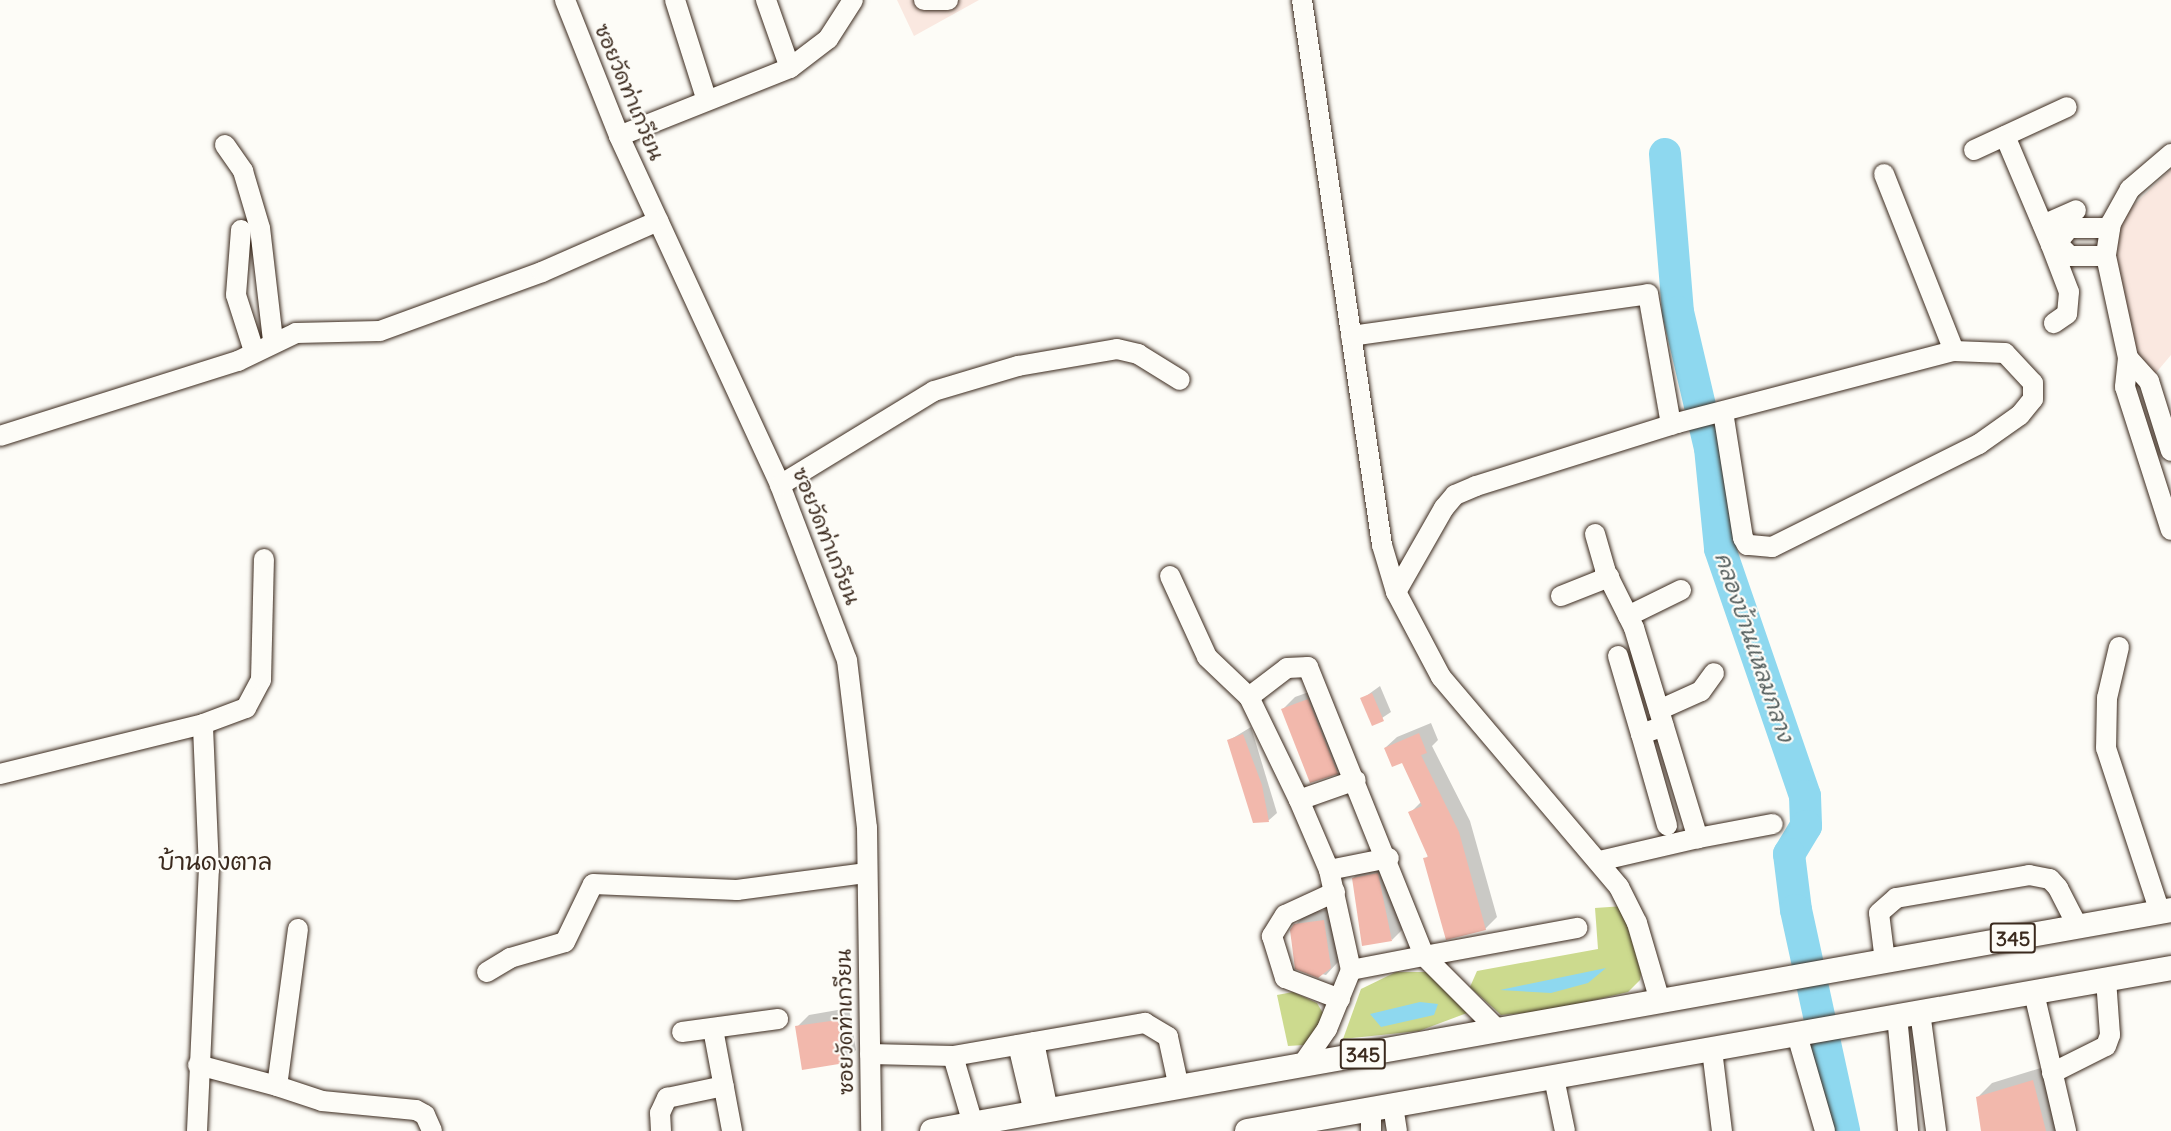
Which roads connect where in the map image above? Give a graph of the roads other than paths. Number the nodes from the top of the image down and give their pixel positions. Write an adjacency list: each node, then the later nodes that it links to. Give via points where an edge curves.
1 (675, 0): 9 (street)
2 (766, 0): 8 (street)
3 (853, 0): 8 (street, via 828,39)
4 (924, 0): 5 (street)
5 (948, 0)
6 (1302, 0): 25 (street)
7 (568, 1): 11 (street, ซอยวัดท่าเกวียน)
8 (790, 68): 9 (street)
9 (706, 98): 11 (street)
10 (2067, 107): 12 (street)
11 (620, 136): 18 (street, ซอยวัดท่าเกวียน)
12 (2005, 136): 14 (street); 19 (street)
13 (225, 145): 26 (street, via 243,171 260,228)
14 (1974, 150)
15 (2171, 154): 20 (street, via 2130,189)
16 (1884, 174): 28 (street)
17 (2076, 210): 19 (street)
18 (658, 221): 26 (street, via 542,272 380,331 317,330); 35 (street, ซอยวัดท่าเกวียน)
19 (2043, 225): 22 (street)
20 (2110, 228): 22 (street, via 2069,228); 23 (street)
21 (240, 230): 27 (street, via 236,295)
22 (2054, 244): 23 (street, via 2070,256); 24 (street, via 2068,292 2067,314)
23 (2106, 256): 29 (street)
24 (2054, 323)
25 (1351, 336): 32 (street, via 1648,294); 42 (street, via 1382,544)
26 (273, 341): 27 (street)
27 (254, 351): 33 (street, via 238,361)
28 (1954, 351): 31 (street); 31 (street, via 2005,353 2020,366 2033,383 2033,399 2020,416 1979,444 1772,548 1747,545 1743,538)
29 (2128, 358): 34 (street, via 2149,381); 36 (street, via 2125,387)
30 (1180, 380): 35 (street, via 1138,354 1117,349 998,372 934,391)
31 (1719, 413): 32 (street)
32 (1674, 424): 42 (street, via 1455,495)
33 (0, 435)
34 (2171, 451)
35 (780, 485): 61 (street, ซอยวัดท่าเกวียน, via 847,660)
36 (2171, 530)
37 (1596, 534): 40 (street)
38 (264, 559): 50 (street, via 261,680 246,708)
39 (1170, 576): 48 (street, via 1207,657)
40 (1609, 578): 43 (street); 44 (street)
41 (1681, 590): 44 (street)
42 (1396, 592): 59 (street, via 1441,677 1567,831)
43 (1561, 596)
44 (1629, 616): 49 (street)
45 (2119, 647): 63 (street, via 2107,698 2106,748)
46 (1618, 656): 51 (street)
47 (1714, 673): 49 (street, via 1701,691)
48 (1249, 697): 53 (street, via 1287,668 1308,668); 54 (street)
49 (1662, 718): 51 (street); 57 (street)
50 (203, 724): 52 (street); 86 (street, via 208,837)
51 (1641, 734): 56 (street)
52 (0, 774)
53 (1356, 780): 54 (street); 58 (street)
54 (1299, 800): 60 (street)
55 (1773, 824): 57 (street)
56 (1667, 825)
57 (1698, 838): 59 (street)
58 (1389, 858): 60 (street); 67 (street)
59 (1599, 861): 75 (street, via 1637,923)
60 (1329, 870): 62 (street)
61 (867, 873): 71 (street, via 737,890 593,884 565,942 510,958); 84 (street, ซอยวัดท่าเกวียน)
62 (1335, 892): 70 (street); 74 (street, via 1285,915 1272,936 1285,978)
63 (2166, 911): 64 (main road, 345)
64 (2078, 927): 68 (main road, 345); 68 (street, via 2050,879 2029,875 1896,898 1879,913)
65 (1577, 928): 67 (street)
66 (298, 929): 90 (street)
67 (1424, 956): 70 (street); 79 (street)
68 (1885, 961): 75 (main road, 345)
69 (2171, 968): 72 (main road)
70 (1351, 970): 74 (street)
71 (488, 972)
72 (2106, 979): 73 (main road); 88 (street, via 2110,1035 2106,1046)
73 (2034, 993): 76 (main road); 88 (street)
74 (1340, 999): 87 (street)
75 (1660, 1001): 79 (main road, 345)
76 (1909, 1014): 81 (main road); 107 (street); 108 (street)
77 (778, 1019): 78 (street)
78 (713, 1029): 80 (street); 91 (street)
79 (1498, 1030): 87 (main road, 345)
80 (682, 1032)
81 (1804, 1034): 83 (main road); 106 (street)
82 (1026, 1044): 85 (street); 92 (street, via 1155,1025 1168,1037); 93 (street)
83 (1712, 1050): 89 (main road); 105 (street)
84 (870, 1054): 85 (street); 101 (street, ซอยวัดท่าเกวียน)
85 (953, 1056): 95 (street)
86 (198, 1065): 90 (street); 97 (street)
87 (1302, 1065): 92 (main road, 345)
88 (2052, 1073): 109 (street)
89 (1554, 1078): 94 (main road); 104 (street)
90 (277, 1086): 98 (street, via 322,1101 416,1110 425,1115)
91 (724, 1086): 99 (street, via 667,1098); 100 (street)
92 (1179, 1088): 93 (main road, 345)
93 (1041, 1112): 95 (main road, 345)
94 (1378, 1115): 96 (main road); 103 (street)
95 (973, 1124): 102 (main road, 345)
96 (1257, 1130)
97 (197, 1131)
98 (432, 1131)
99 (661, 1131)
100 (732, 1131)
101 (871, 1131)
102 (932, 1131)
103 (1397, 1131)
104 (1565, 1131)
105 (1722, 1131)
106 (1825, 1131)
107 (1908, 1131)
108 (1936, 1131)
109 (2066, 1131)

